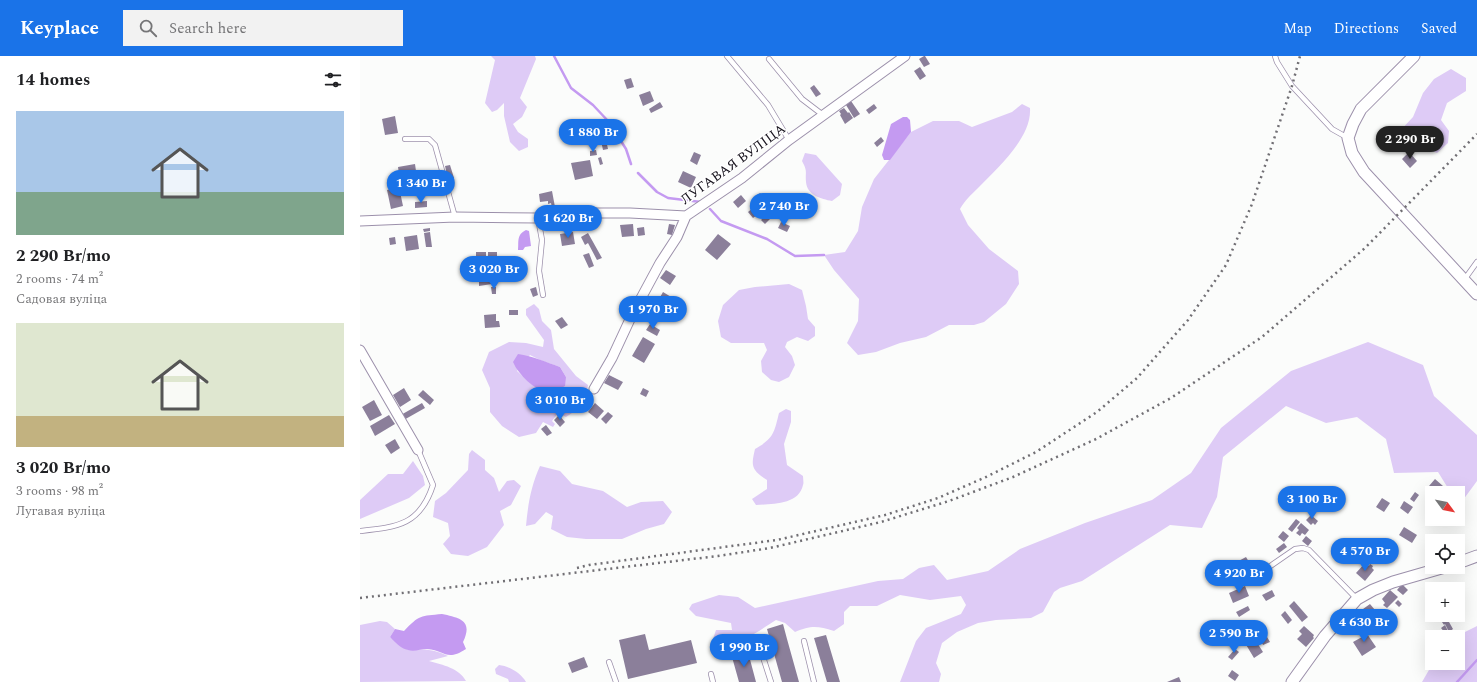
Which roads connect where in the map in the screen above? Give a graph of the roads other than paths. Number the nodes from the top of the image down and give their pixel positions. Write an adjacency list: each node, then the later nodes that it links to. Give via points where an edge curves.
1 (727, 56): 9 (lane, via 768,105)
2 (905, 56): 6 (street, ЛУГАВАЯ ВУЛІЦА)
3 (1275, 56): 7 (lane, via 1292,86 1332,129)
4 (1414, 56): 7 (street, via 1361,109)
5 (769, 59): 6 (lane, via 802,99)
6 (823, 115): 9 (street, ЛУГАВАЯ ВУЛІЦА)
7 (1348, 138): 15 (street, via 1352,153 1364,172)
8 (405, 139): 11 (lane, via 429,138 435,145)
9 (789, 140): 10 (street, ЛУГАВАЯ ВУЛІЦА, via 742,178)
10 (686, 216): 12 (street, ЛУГАВАЯ ВУЛІЦА, via 592,213); 19 (street)
11 (455, 217): 12 (street, ЛУГАВАЯ ВУЛІЦА); 13 (street, ЛУГАВАЯ ВУЛІЦА)
12 (538, 218): 17 (lane, via 542,240 539,271)
13 (360, 221)
14 (1477, 262): 15 (lane)
15 (1464, 280): 16 (street)
16 (1477, 294)
17 (543, 295)
18 (360, 350): 20 (street)
19 (594, 389)
20 (418, 450): 21 (lane, via 433,485 429,498 414,517 391,528)
21 (360, 530)
22 (1477, 556): 23 (street)
23 (1465, 560)
24 (1425, 573): 26 (street, via 1393,582)
25 (1242, 579): 26 (lane, via 1266,569 1295,549 1303,548 1309,550)
26 (1358, 599): 35 (street, via 1325,636)
27 (804, 641): 34 (lane)
28 (762, 654): 33 (lane)
29 (609, 662): 31 (lane)
30 (711, 674): 32 (lane)
31 (616, 682)
32 (713, 682)
33 (771, 682)
34 (814, 682)
35 (1292, 682)

